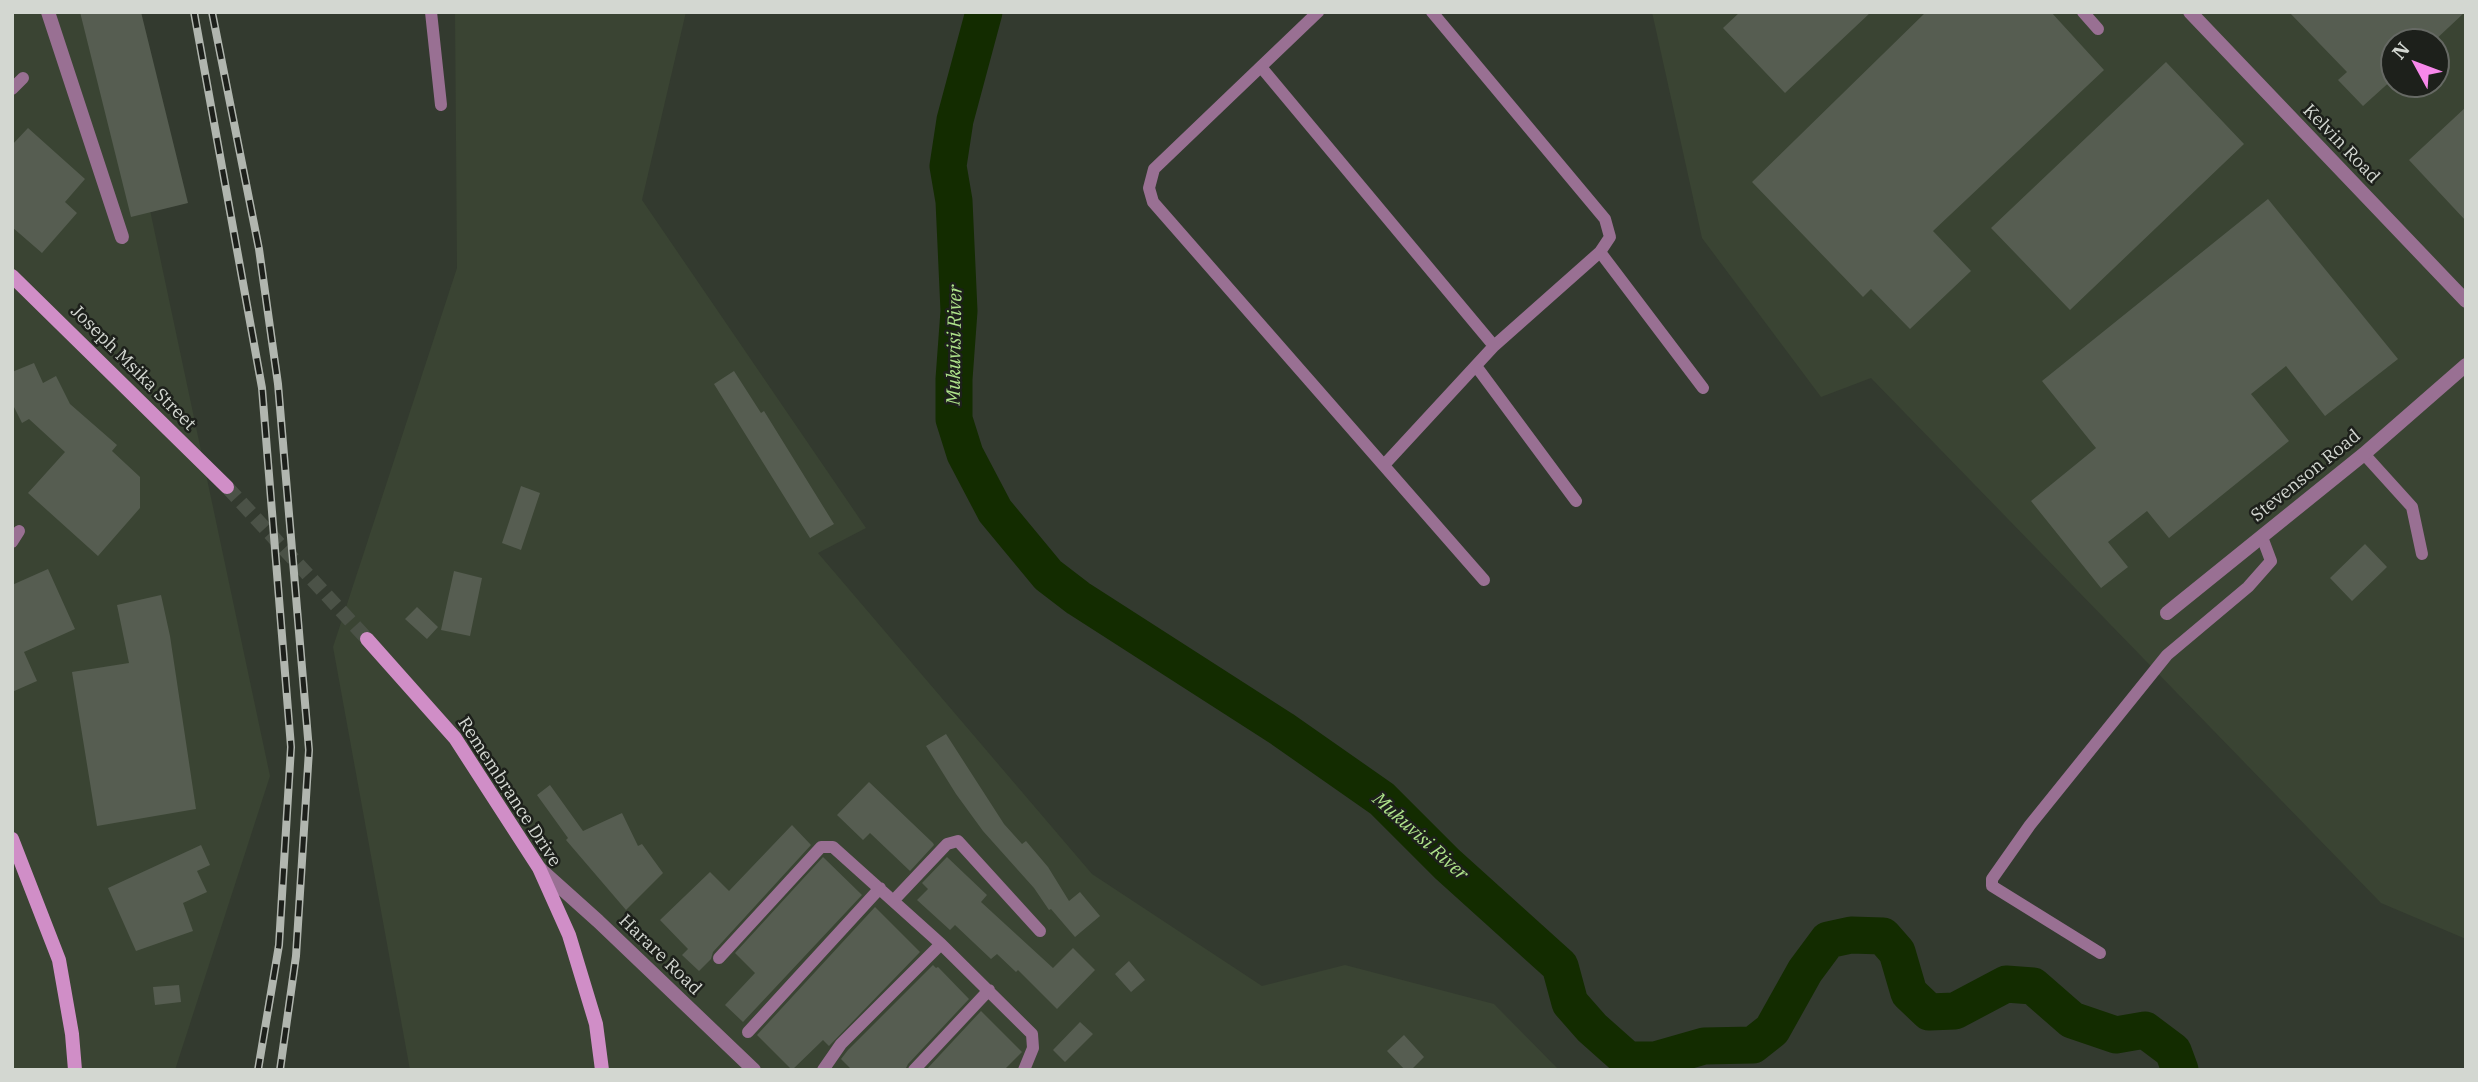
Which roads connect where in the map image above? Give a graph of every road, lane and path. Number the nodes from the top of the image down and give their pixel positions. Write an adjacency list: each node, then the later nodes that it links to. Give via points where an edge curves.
1 (48, 12): 12 (street)
2 (431, 12): 11 (lane)
3 (1318, 12): 8 (lane)
4 (1432, 12): 13 (lane, via 1605,219 1610,237)
5 (2083, 12): 7 (lane)
6 (2190, 12): 15 (street, Kelvin Road)
7 (2098, 29)
8 (1261, 67): 16 (lane); 21 (lane, via 1154,169 1149,188 1153,202)
9 (23, 78): 10 (lane)
10 (12, 89)
11 (441, 105)
12 (122, 237)
13 (1600, 253): 16 (lane); 19 (lane)
14 (12, 276): 22 (street, Joseph Msika Street)
15 (2466, 301)
16 (1494, 346): 18 (lane)
17 (2466, 365): 20 (street, Stevenson Road)
18 (1476, 366): 21 (lane); 23 (lane)
19 (1703, 388)
20 (2364, 454): 24 (street, Stevenson Road); 25 (lane, via 2412,507)
21 (1384, 465): 26 (lane)
22 (227, 487)
23 (1576, 501)
24 (2262, 537): 27 (street, Stevenson Road); 35 (lane, via 2271,561 2265,569 2167,655 1992,879 1992,886)
25 (2422, 554)
26 (1484, 580)
27 (2167, 613)
28 (367, 639): 30 (street, Remembrance Drive, via 455,738)
29 (12, 839): 39 (street, via 59,960)
30 (539, 868): 40 (street, Remembrance Drive, via 569,935 596,1024); 41 (street, Harare Road)
31 (880, 888): 32 (lane); 36 (lane, via 833,847 821,847); 38 (lane)
32 (894, 900): 33 (lane, via 947,844 958,841); 34 (lane)
33 (1040, 931)
34 (942, 944): 37 (lane); 42 (lane, via 841,1044)
35 (2100, 953)
36 (719, 958)
37 (989, 990): 43 (lane); 44 (lane, via 1032,1034 1033,1048)
38 (748, 1031)
39 (75, 1070)
40 (602, 1070)
41 (754, 1070)
42 (824, 1070)
43 (914, 1070)
44 (1024, 1070)

